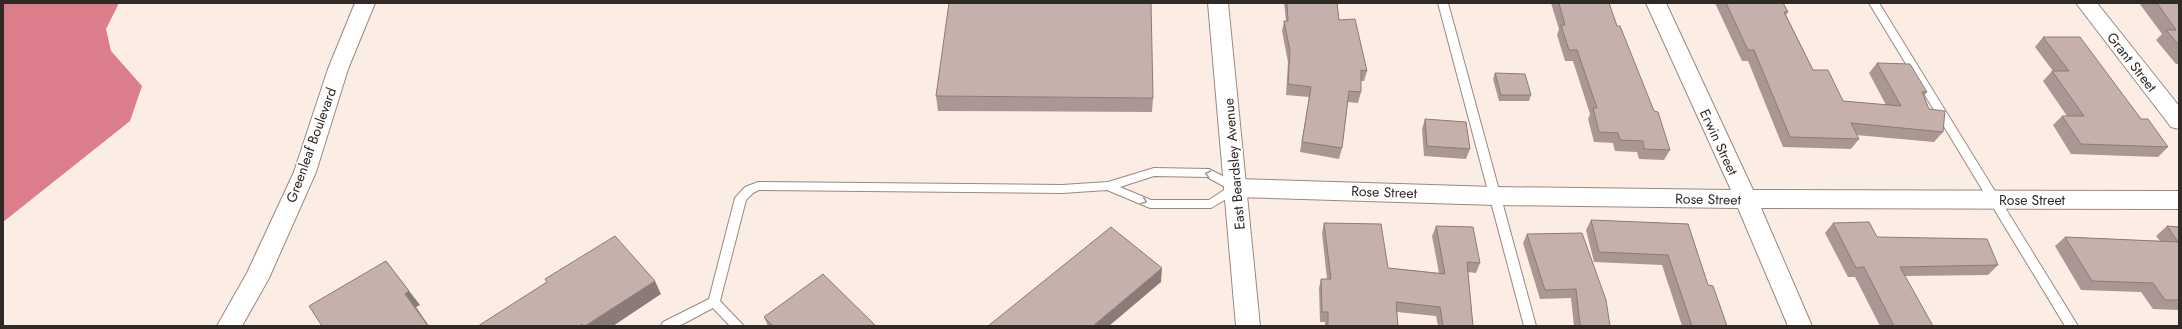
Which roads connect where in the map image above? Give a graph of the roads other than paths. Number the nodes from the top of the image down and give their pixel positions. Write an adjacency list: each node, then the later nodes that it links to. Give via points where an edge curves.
1 (365, 3): 15 (street, Greenleaf Boulevard, via 338,69 305,172 257,278)
2 (1218, 3): 9 (street, East Beardsley Avenue)
3 (1443, 3): 10 (lane)
4 (1656, 3): 11 (street, Erwin Street)
5 (1874, 3): 12 (lane)
6 (2086, 3): 7 (street, Grant Street)
7 (2179, 121)
8 (1108, 186): 9 (lane, one-way to 8, via 1209,173 1154,172); 9 (lane, one-way to 9, via 1150,204 1211,204); 14 (lane, via 1062,189 758,186 741,198)
9 (1236, 188): 10 (street, Rose Street); 18 (street, East Beardsley Avenue)
10 (1495, 196): 11 (street, Rose Street); 19 (lane)
11 (1746, 199): 12 (street, Rose Street); 20 (street, Erwin Street)
12 (1995, 200): 13 (street, Rose Street); 21 (lane)
13 (2179, 200)
14 (714, 302): 16 (lane); 17 (lane)
15 (229, 326)
16 (667, 326)
17 (738, 326)
18 (1248, 326)
19 (1530, 326)
20 (1800, 326)
21 (2072, 326)

